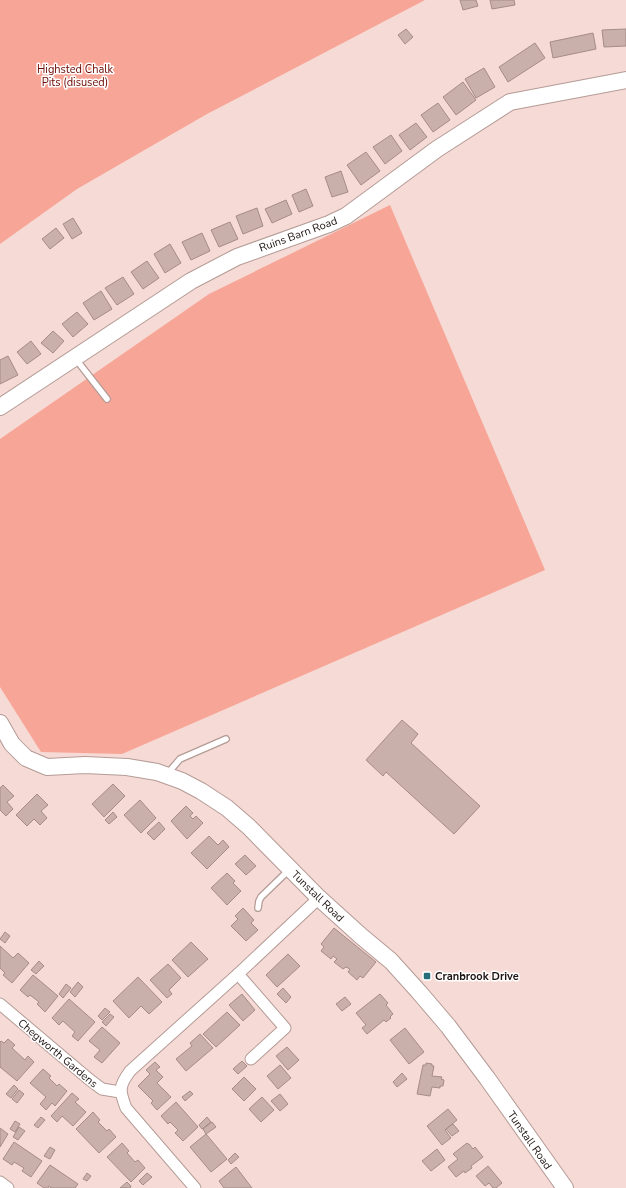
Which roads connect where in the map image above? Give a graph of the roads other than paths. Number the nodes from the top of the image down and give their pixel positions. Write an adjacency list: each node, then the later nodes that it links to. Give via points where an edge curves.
1 (626, 80): 2 (street, Ruins Barn Road, via 510,102 437,149 346,216 237,256 191,280)
2 (75, 358): 3 (lane); 4 (street, Ruins Barn Road)
3 (107, 399)
4 (0, 407)
5 (0, 723): 7 (street, Tunstall Road, via 8,740 26,758 47,767 127,767)
6 (226, 739): 7 (lane, via 180,759)
7 (167, 775): 8 (street, Tunstall Road, via 201,791 227,808)
8 (290, 869): 9 (street, Tunstall Road); 10 (lane, via 261,897)
9 (319, 898): 11 (street); 18 (street, Tunstall Road, via 392,961 448,1026)
10 (258, 908)
11 (238, 974): 13 (street, via 285,1028); 14 (street, via 130,1071 123,1080)
12 (0, 1004): 14 (street, Chegworth Gardens, via 96,1085 102,1089)
13 (251, 1059)
14 (120, 1092): 17 (street, via 126,1108)
15 (0, 1182): 16 (street)
16 (8, 1188)
17 (194, 1188)
18 (565, 1188)

